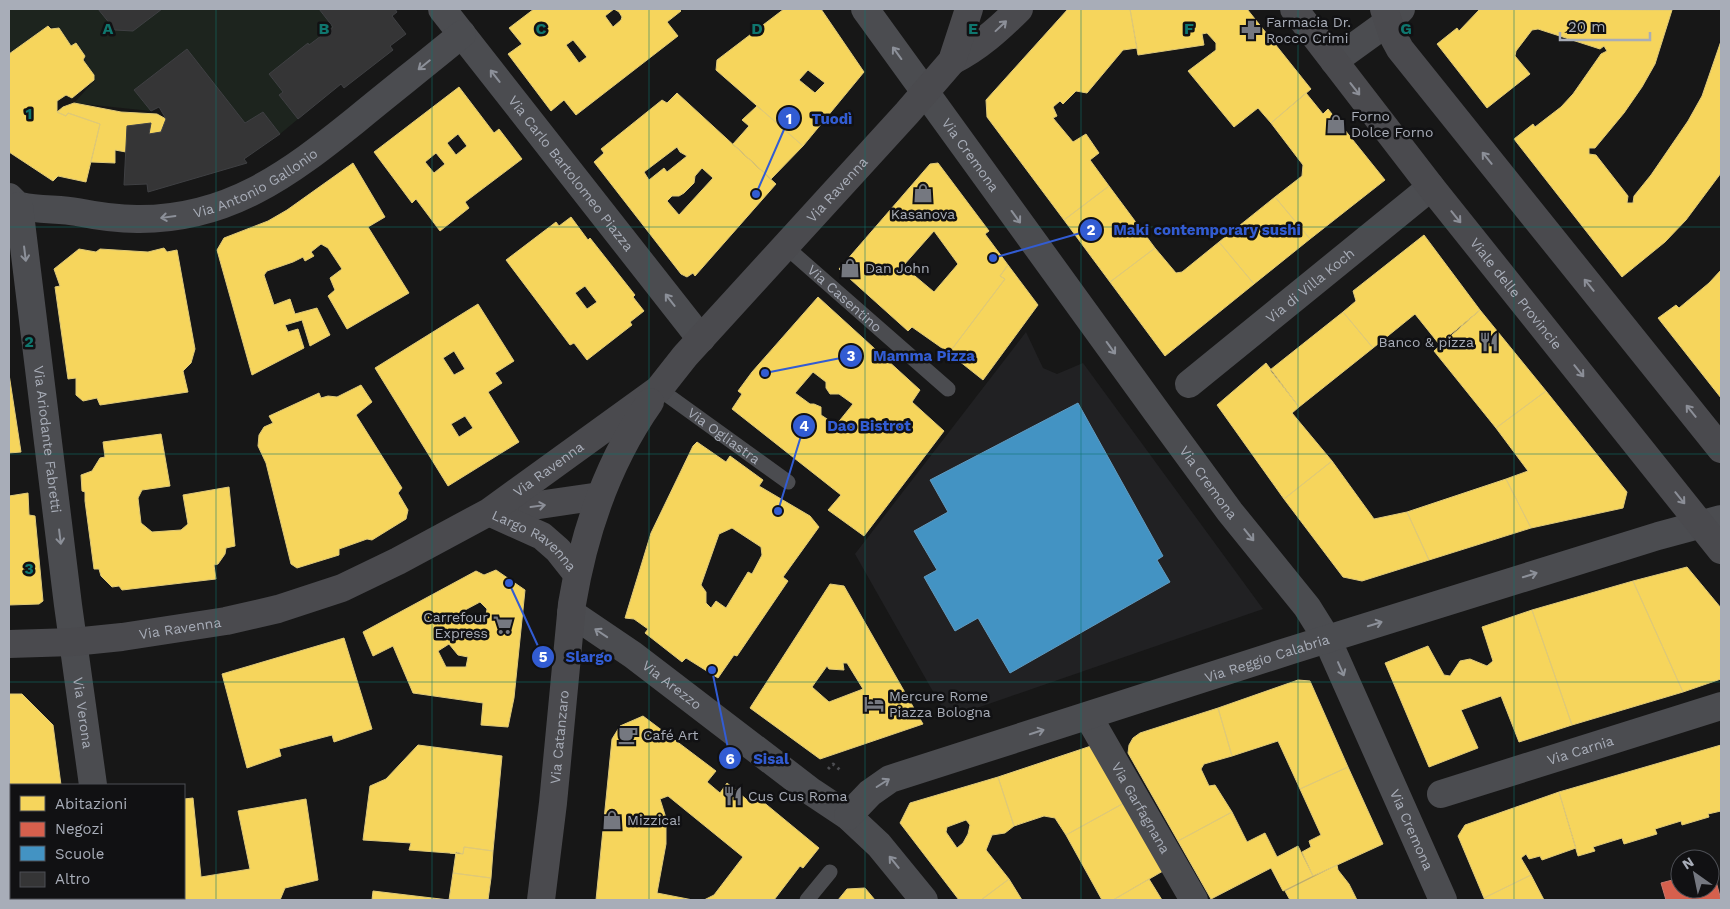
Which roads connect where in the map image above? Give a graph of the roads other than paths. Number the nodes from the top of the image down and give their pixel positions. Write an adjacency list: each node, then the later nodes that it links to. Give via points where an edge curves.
1 (442, 9): 7 (street, Via Carlo Bartolomeo Piazza)
2 (865, 9): 10 (street, Via Cremona, one-way to 2)
3 (969, 9): 8 (street)
4 (1019, 9): 8 (street, one-way to 4, via 987,39)
5 (1294, 9): 9 (street, Viale delle Provincie)
6 (1391, 13): 9 (street); 18 (street, one-way to 6, via 1400,49)
7 (462, 34): 12 (street, Via Antonio Gallonio, one-way to 12, via 322,147 242,198 197,212 138,219); 14 (street, Via Carlo Bartolomeo Piazza, one-way to 7)
8 (952, 61): 10 (street, Via Ravenna)
9 (1334, 61): 11 (street, Viale delle Provincie, one-way to 11)
10 (926, 92): 13 (street, Via Ravenna); 26 (street, Via Cremona, one-way to 26, via 1230,512 1307,607)
11 (1432, 186): 15 (street, Via di Villa Koch); 22 (street, Viale delle Provincie, one-way to 22)
12 (14, 201): 27 (street, Via Ariodante Fabretti, one-way to 27)
13 (786, 247): 14 (street, Via Ravenna); 17 (lane, Via Casentino)
14 (701, 339): 16 (street, Via Ravenna)
15 (1189, 384)
16 (660, 389): 19 (lane, Via Ogliastra); 20 (street, Largo Ravenna, via 626,441); 21 (street, Via Ravenna)
17 (948, 389)
18 (1721, 449)
19 (788, 482)
20 (600, 496): 21 (street, Largo Ravenna, one-way to 20); 24 (street, Largo Ravenna)
21 (489, 512): 24 (street, Largo Ravenna, via 542,536); 27 (street, Via Ravenna, via 380,570 301,602 226,621)
22 (1711, 521): 23 (street, Viale delle Provincie); 26 (street, Via Reggio Calabria, one-way to 22)
23 (1721, 550)
24 (577, 574): 25 (street, Via Catanzaro)
25 (571, 613): 33 (street, Via Arezzo, one-way to 25, via 633,654); 35 (street, Via Catanzaro)
26 (1327, 639): 30 (street, Via Reggio Calabria); 39 (street, Via Cremona, one-way to 39)
27 (73, 642): 28 (street, Via Ravenna); 31 (street, Via Verona)
28 (9, 644)
29 (1721, 706): 32 (street, Via Carnia)
30 (1088, 716): 33 (street, Via Reggio Calabria, one-way to 30, via 870,792 890,779); 38 (street, Via Garfagnana)
31 (93, 784)
32 (1441, 794)
33 (848, 816): 37 (street, Via Arezzo, one-way to 33, via 880,845)
34 (830, 872): 36 (lane)
35 (541, 900)
36 (807, 900)
37 (924, 900)
38 (1194, 900)
39 (1443, 900)

